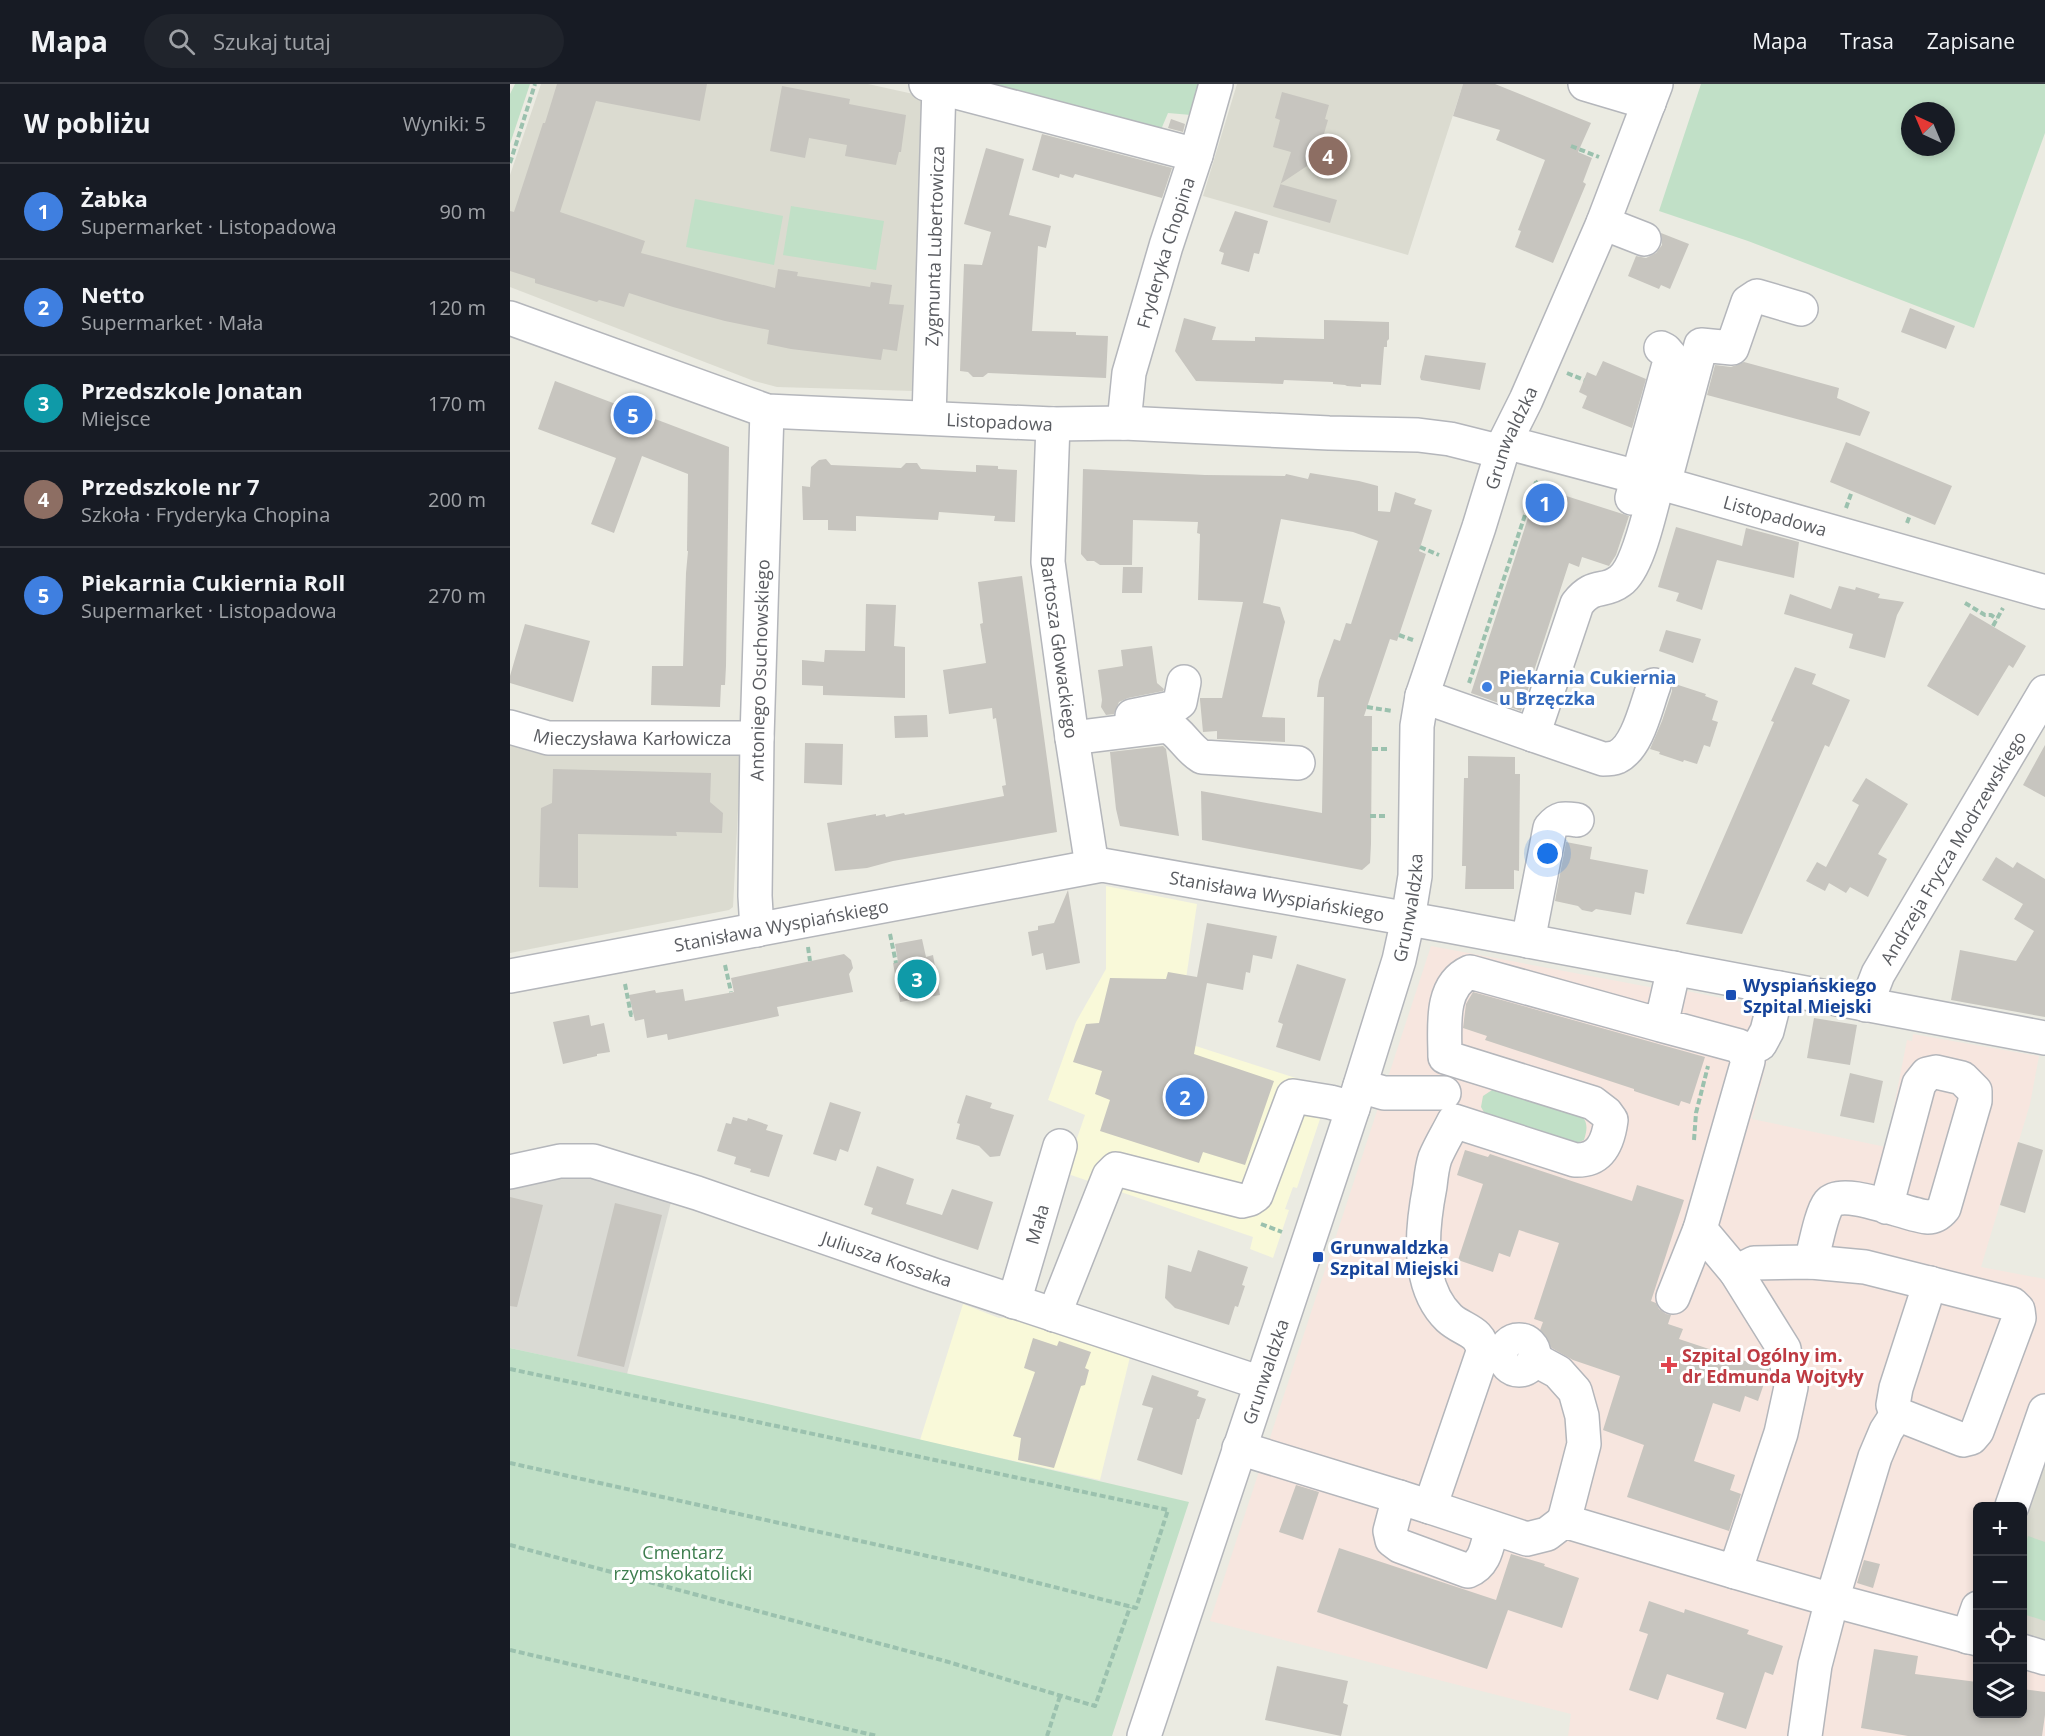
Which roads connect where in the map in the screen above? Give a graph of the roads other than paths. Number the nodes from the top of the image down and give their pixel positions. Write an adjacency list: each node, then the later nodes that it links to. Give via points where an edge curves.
1 (1216, 84): 5 (street, Fryderyka Chopina)
2 (1585, 84): 4 (street)
3 (933, 85): 5 (street); 12 (street, Zygmunta Lubertowicza)
4 (1653, 94): 6 (street, Grunwaldzka)
5 (1196, 155): 13 (street, Fryderyka Chopina, via 1129,373)
6 (1603, 223): 7 (street); 15 (street, Grunwaldzka)
7 (1644, 238)
8 (1801, 309): 16 (street, via 1757,296 1748,302 1732,348 1701,345)
9 (510, 318): 11 (street, Listopadowa)
10 (1661, 348): 16 (street, via 1671,357)
11 (767, 411): 12 (street, Listopadowa); 26 (street, Antoniego Osuchowskiego)
12 (929, 418): 14 (street, Listopadowa)
13 (1124, 423): 14 (street, Listopadowa); 15 (street, Listopadowa, via 1418,435)
14 (1053, 424): 24 (street, Bartosza Głowackiego, via 1048,562)
15 (1504, 447): 16 (street, Listopadowa); 22 (street, Grunwaldzka, via 1479,527)
16 (1653, 481): 17 (street); 18 (street, Listopadowa); 25 (street, via 1629,574 1619,583 1585,594 1577,604)
17 (1627, 516)
18 (2045, 592)
19 (1184, 682): 24 (street, via 1180,702 1172,708)
20 (1654, 685): 25 (street, via 1635,736 1626,751 1615,759 1603,759)
21 (2045, 692): 36 (street, Andrzeja Frycza Modrzewskiego, via 1878,974)
22 (1410, 704): 25 (street); 30 (street, Grunwaldzka, via 1417,726 1415,876)
23 (510, 727): 26 (street, Mieczysława Karłowicza, via 548,738)
24 (1072, 733): 27 (street, via 1168,726 1202,757); 29 (street, Bartosza Głowackiego)
25 (1533, 735)
26 (757, 738): 31 (street, Antoniego Osuchowskiego)
27 (1298, 763)
28 (1577, 819): 32 (street, via 1562,817 1550,828)
29 (1092, 866): 30 (street, Stanisława Wyspiańskiego, via 1119,867); 31 (street, Stanisława Wyspiańskiego)
30 (1408, 919): 32 (street, Stanisława Wyspiańskiego); 41 (street, Grunwaldzka)
31 (758, 930): 34 (street, Stanisława Wyspiańskiego)
32 (1528, 941): 33 (street, Stanisława Wyspiańskiego)
33 (1674, 968): 35 (street, Stanisława Wyspiańskiego); 37 (street)
34 (510, 976)
35 (1778, 988): 36 (street, Stanisława Wyspiańskiego); 39 (street, via 1767,1031 1760,1044)
36 (1866, 1005): 38 (street, Stanisława Wyspiańskiego)
37 (1661, 1025): 39 (street, via 1739,1046); 40 (street, via 1470,972 1453,985 1445,1009)
38 (2045, 1038)
39 (1744, 1052): 46 (street, via 1748,1061)
40 (1445, 1057): 42 (street); 42 (street, via 1593,1103 1611,1120 1610,1130 1596,1156 1575,1160)
41 (1357, 1097): 42 (street, via 1384,1093); 52 (street, via 1330,1102 1293,1096 1256,1195 1250,1200 1116,1169 1109,1176); 54 (street, Grunwaldzka)
42 (1449, 1107): 58 (street, via 1426,1204 1423,1243 1428,1281 1449,1318 1482,1342 1483,1352)
43 (1060, 1146): 51 (street, Mała)
44 (510, 1172): 51 (street, Juliusza Kossaka, via 560,1161 593,1161)
45 (1886, 1207): 47 (street, via 1846,1197 1830,1202)
46 (1700, 1229): 48 (street); 50 (street)
47 (1811, 1262): 48 (street, via 1754,1263); 49 (street, via 1864,1267)
48 (1736, 1272): 62 (street, via 1784,1349 1791,1387 1781,1433)
49 (1930, 1283): 56 (street, via 1896,1388 1893,1405); 56 (street, via 2012,1304 2019,1318 1977,1431 1971,1437 1963,1440)
50 (1673, 1297)
51 (1014, 1302): 52 (street, Juliusza Kossaka)
52 (1054, 1315): 54 (street, Juliusza Kossaka)
53 (1534, 1359): 60 (street, via 1558,1372 1575,1391 1582,1416 1584,1444)
54 (1261, 1383): 57 (street, Grunwaldzka)
55 (2045, 1411): 59 (street)
56 (1897, 1414): 63 (street, via 1875,1457)
57 (1239, 1448): 58 (street); 67 (street, Grunwaldzka)
58 (1415, 1502): 61 (street); 61 (street, via 1390,1531 1392,1540 1468,1571 1483,1559)
59 (2013, 1502)
60 (1564, 1521): 61 (street, via 1547,1534 1527,1539); 62 (street)
61 (1492, 1528)
62 (1735, 1572): 63 (street)
63 (1832, 1600): 64 (street); 68 (street, via 1815,1665)
64 (1973, 1628)
65 (2027, 1653): 66 (street)
66 (2045, 1658)
67 (1144, 1736)
68 (1805, 1736)

